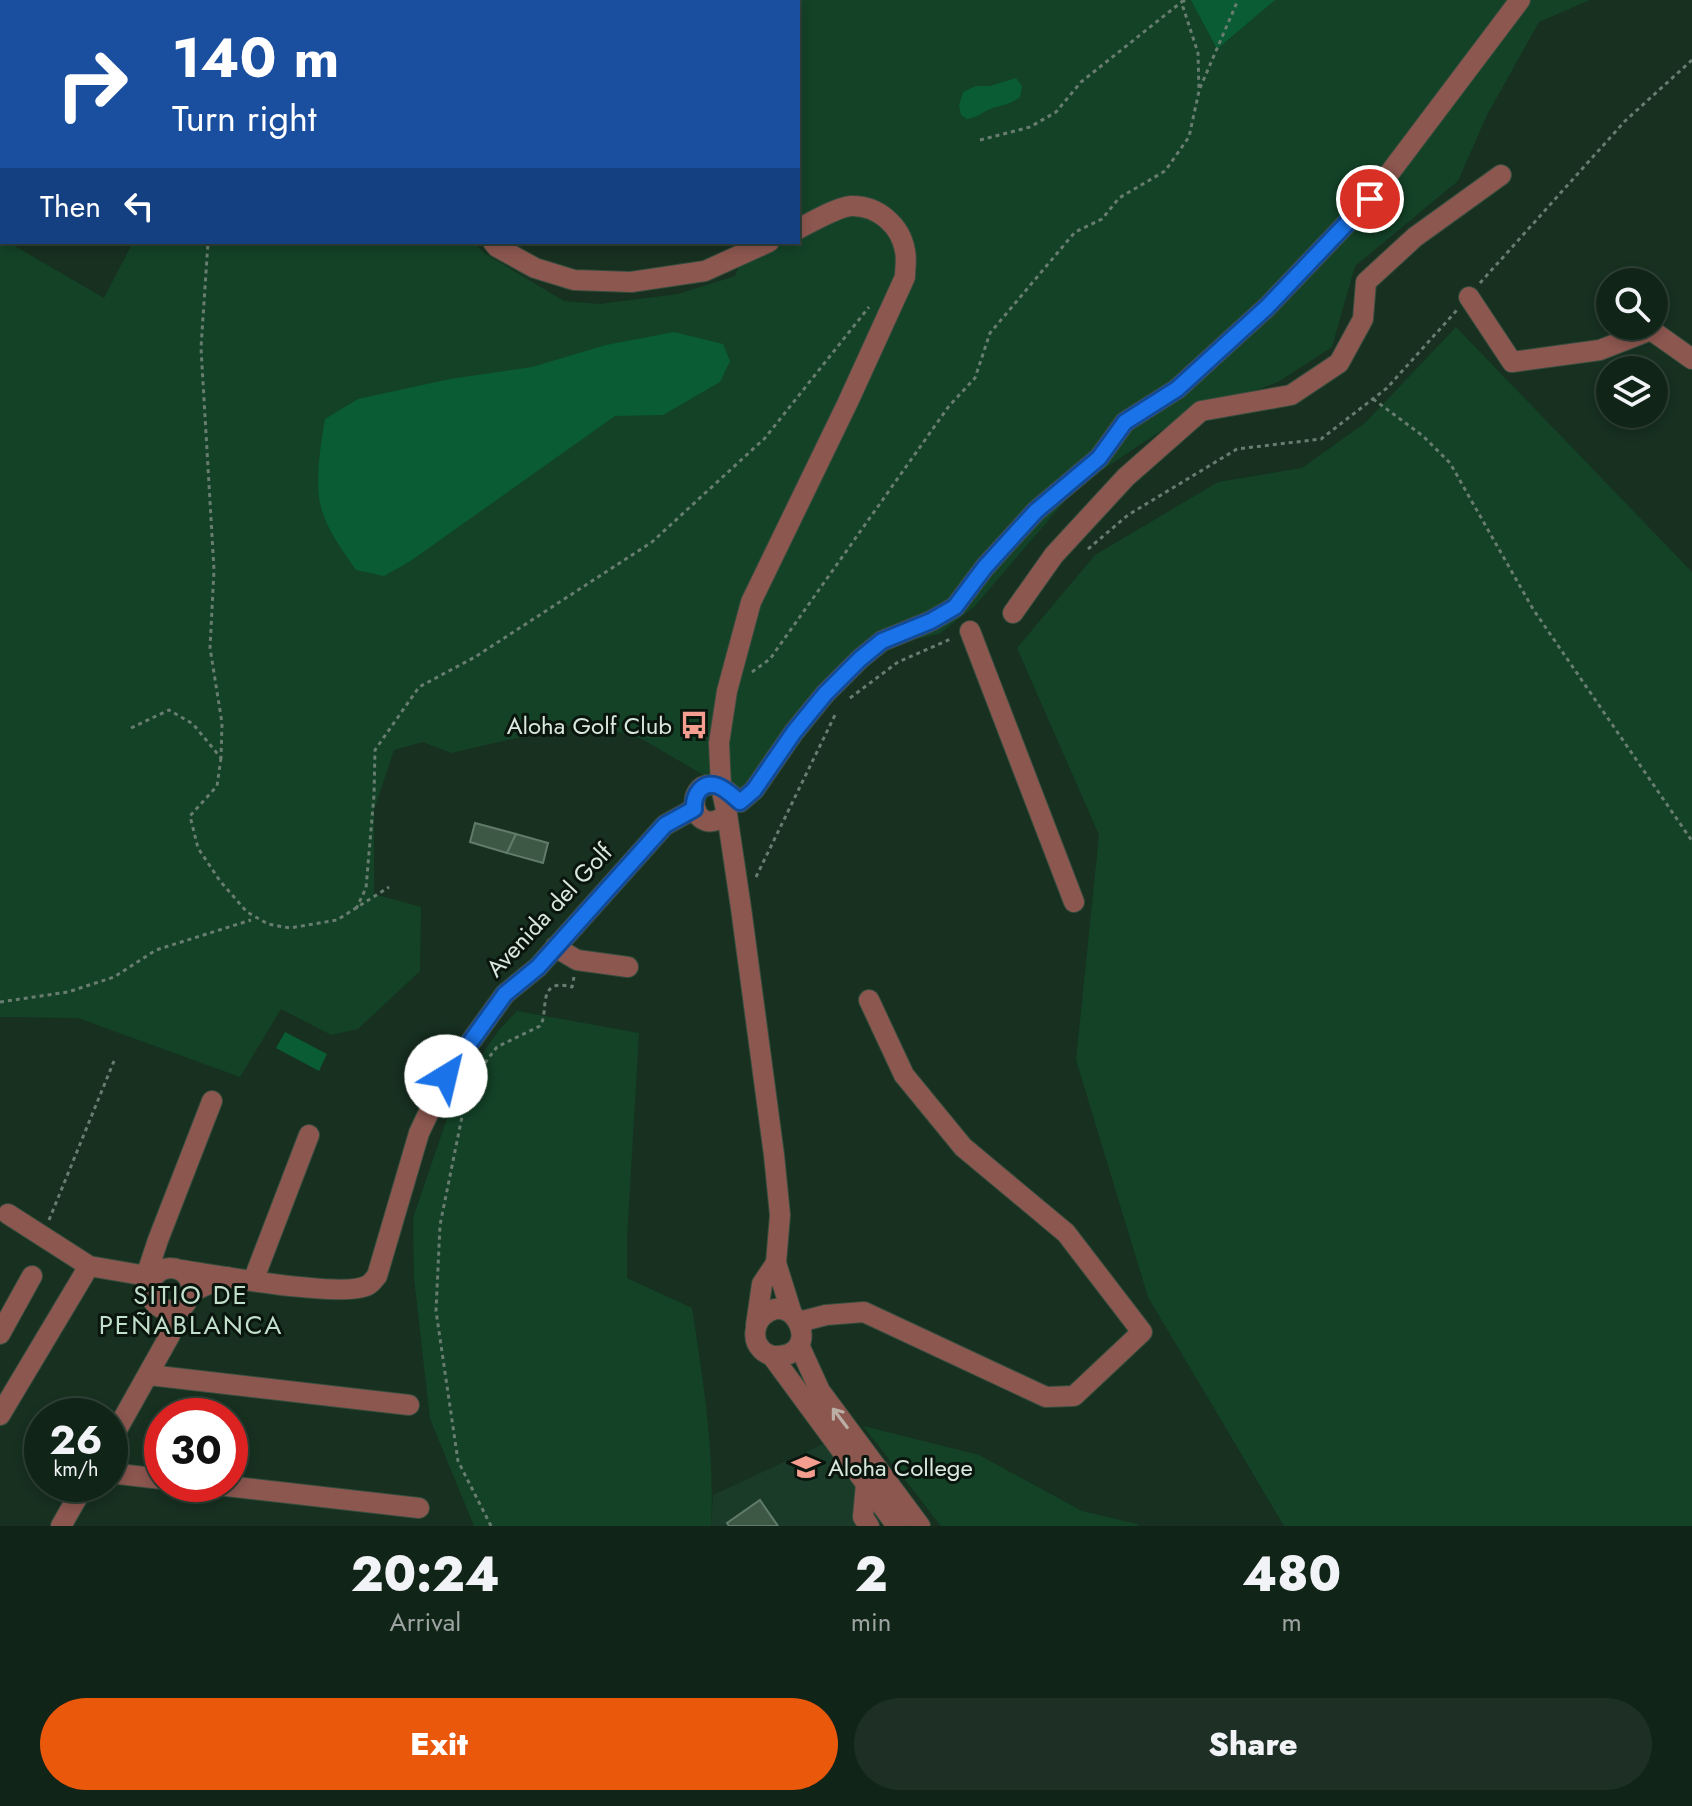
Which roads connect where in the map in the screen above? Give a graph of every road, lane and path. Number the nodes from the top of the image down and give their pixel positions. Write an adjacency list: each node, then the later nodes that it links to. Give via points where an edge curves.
1 (1184, 0): 4 (path, via 1198,53); 5 (path, via 1081,82 1056,112 1030,127)
2 (1238, 0): 4 (path)
3 (1520, 0): 22 (street, via 1370,199 1267,307 1177,389 1125,422 1099,458 1036,511 955,607 882,641 860,659 825,694 745,799 740,802)
4 (1199, 91): 17 (path, via 1189,137 1165,171 1119,198 1102,219 1075,232 990,333 975,378 949,406 770,659)
5 (980, 140)
6 (1501, 175): 15 (street, via 1415,237 1366,282 1363,319 1339,363 1291,395 1201,411 1126,477 1054,555)
7 (800, 228): 17 (street, via 848,206 876,212 901,235 905,277 751,602)
8 (208, 244): 21 (path, via 201,348 214,570 210,648 222,723)
9 (495, 244): 10 (street, via 535,268 574,280 631,282 705,271)
10 (765, 244)
11 (1469, 297): 13 (street, via 1512,362 1600,350 1651,330)
12 (875, 299): 29 (path, via 765,438 652,542 475,657 419,687 375,750 366,888)
13 (1692, 359)
14 (1373, 399): 25 (path, via 1450,463 1533,609)
15 (1013, 613)
16 (970, 631): 18 (path, via 898,662); 28 (street)
17 (727, 691): 22 (street, via 719,743)
18 (851, 698)
19 (839, 707): 26 (path)
20 (131, 728): 21 (path, via 169,710 193,724)
21 (221, 758): 29 (path, via 217,786 190,816 198,848 247,912 290,928 337,920)
22 (721, 787): 23 (street, via 700,789); 24 (street)
23 (694, 809): 24 (street, via 709,822); 31 (street, Avenida del Golf, via 665,825)
24 (727, 814): 41 (street, via 774,1155 780,1215)
25 (1692, 841)
26 (755, 879)
27 (389, 887): 29 (path)
28 (1074, 902)
29 (356, 909)
30 (251, 920): 35 (path, via 156,950 114,977 68,992)
31 (555, 947): 32 (street); 47 (street, Avenida del Golf, via 505,994 446,1076 419,1133 377,1276 368,1285 346,1291)
32 (577, 960): 33 (street); 64 (path, via 572,987 548,992 540,1026 497,1047 465,1102 440,1225 436,1311 458,1461)
33 (628, 967)
34 (869, 1000): 50 (street, via 904,1075 963,1147 1066,1233 1142,1332 1074,1396 1046,1397 864,1312)
35 (0, 1002)
36 (114, 1061): 40 (path)
37 (212, 1101): 45 (street)
38 (309, 1135): 47 (street)
39 (8, 1214): 40 (street)
40 (42, 1236): 42 (street)
41 (776, 1263): 50 (street); 51 (street, via 762,1284)
42 (89, 1266): 45 (street, Avenida del Golf); 58 (street)
43 (181, 1270): 45 (street, Avenida del Golf); 46 (street, Avenida del Golf); 48 (street)
44 (32, 1276): 52 (street)
45 (150, 1276): 49 (street, via 153,1301)
46 (228, 1277): 47 (street, Avenida del Golf); 48 (street)
47 (253, 1281)
48 (192, 1293): 49 (street)
49 (175, 1310): 55 (street, via 170,1335)
50 (796, 1318): 51 (street, via 772,1310); 53 (street, via 802,1333)
51 (756, 1325): 54 (street, via 761,1350)
52 (0, 1334)
53 (799, 1345): 54 (street, via 783,1357); 67 (street, one-way to 53, via 820,1391)
54 (772, 1356): 59 (street)
55 (149, 1375): 56 (street); 57 (street)
56 (409, 1405)
57 (128, 1411)
58 (0, 1415)
59 (866, 1484): 65 (street, via 863,1517); 66 (street)
60 (248, 1488): 62 (street)
61 (75, 1502): 63 (street)
62 (419, 1508)
63 (61, 1526)
64 (491, 1526)
65 (869, 1526)
66 (897, 1526)
67 (920, 1526)

